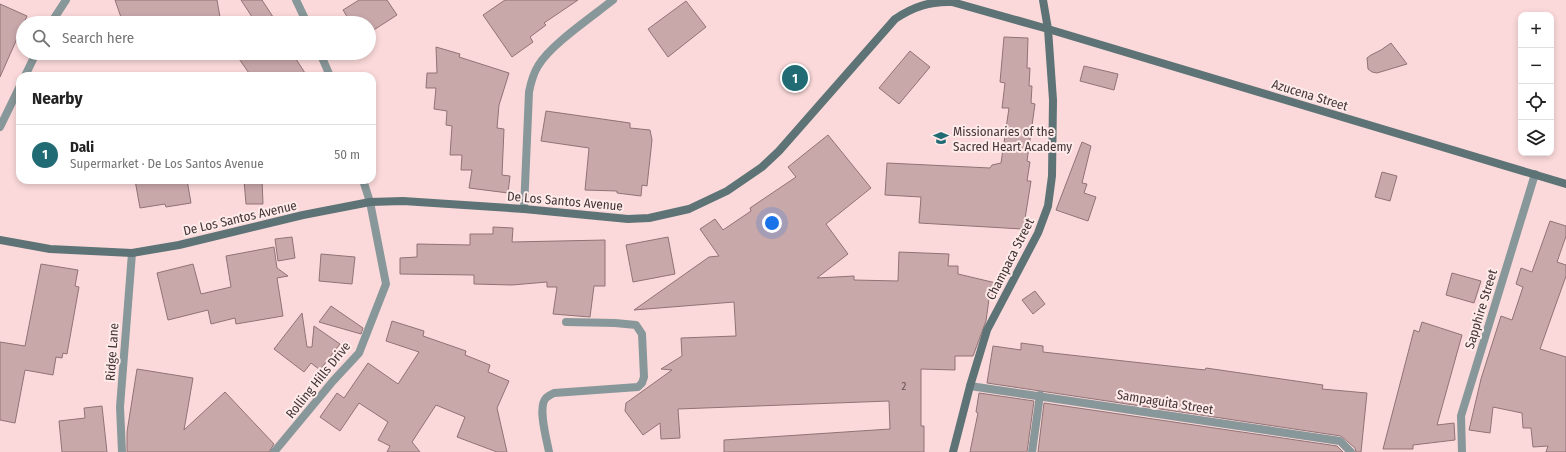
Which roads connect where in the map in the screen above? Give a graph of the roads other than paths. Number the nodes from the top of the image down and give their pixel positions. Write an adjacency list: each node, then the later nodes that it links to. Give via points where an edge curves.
1 (66, 0): 5 (street)
2 (296, 0): 6 (street)
3 (613, 0): 18 (street, via 549,52 532,77 529,92)
4 (1043, 0): 7 (street, Champaca Street)
5 (56, 16)
6 (304, 16)
7 (1048, 29): 14 (street, Azucena Street); 18 (street, De Los Santos Avenue, via 952,2 918,6 895,19 884,29 779,151 762,167 727,192 689,209 649,218 628,219); 22 (street, Champaca Street, via 1053,100 1052,176 1048,206 1038,233 987,330)
8 (33, 60): 10 (street)
9 (323, 60): 11 (street)
10 (27, 72)
11 (328, 72)
12 (16, 94): 13 (street)
13 (0, 127)
14 (1535, 174): 16 (street, Azucena Street); 30 (street, Sapphire Street, via 1461,416)
15 (364, 184): 17 (street, Rolling Hills Drive)
16 (1566, 184)
17 (370, 202): 18 (street, De Los Santos Avenue, via 403,201); 20 (street, De Los Santos Avenue, via 303,215 179,245); 25 (street, Rolling Hills Drive, via 386,284 359,353)
18 (524, 209)
19 (0, 240): 20 (street, De Los Santos Avenue, via 50,249)
20 (132, 253): 24 (street, Ridge Lane, via 120,407)
21 (566, 322): 26 (street, via 636,325 642,334 644,378 638,387 554,393 546,398 542,405)
22 (970, 386): 23 (street, Sampaguita Street); 27 (street, Champaca Street)
23 (1040, 395): 28 (street); 29 (street, Sampaguita Street, via 1340,441)
24 (122, 452)
25 (274, 452)
26 (549, 452)
27 (953, 452)
28 (1032, 452)
29 (1351, 452)
30 (1462, 452)

